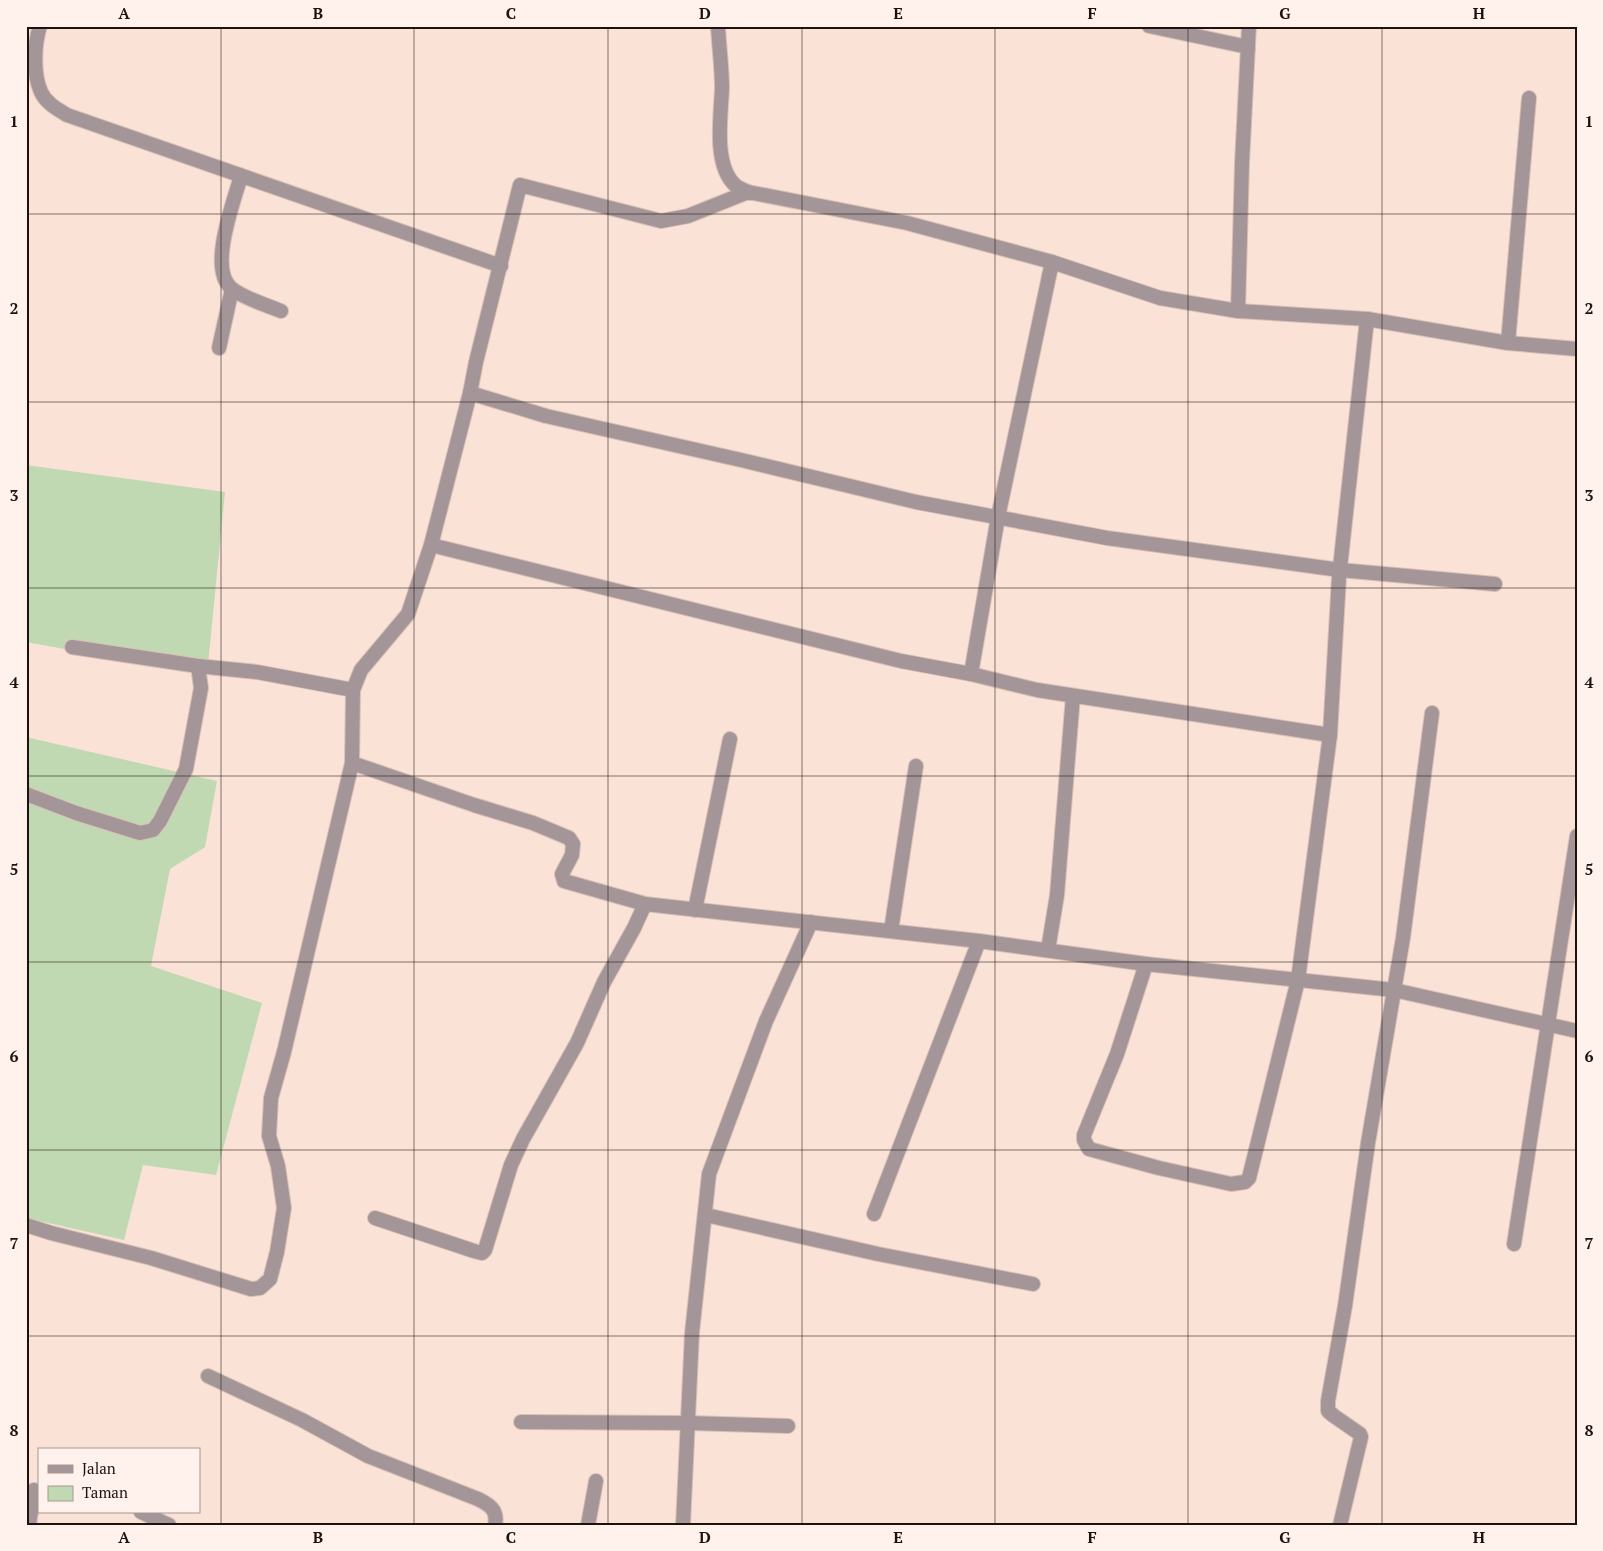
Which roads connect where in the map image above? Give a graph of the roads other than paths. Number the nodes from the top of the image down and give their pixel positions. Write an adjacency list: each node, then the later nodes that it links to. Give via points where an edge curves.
1 (40, 26): 7 (street, via 36,74 41,93 53,107 67,115)
2 (718, 26): 8 (street, via 722,87 719,123 723,160 735,186)
3 (1148, 26): 5 (street)
4 (1250, 26): 5 (street)
5 (1248, 47): 13 (street)
6 (1530, 98): 15 (street)
7 (241, 176): 10 (street); 11 (street, via 223,247 222,272)
8 (748, 192): 9 (street, via 908,223); 10 (street, via 688,216 662,221 520,185)
9 (1052, 262): 13 (street, via 1160,298); 19 (street)
10 (501, 266): 18 (street)
11 (232, 289): 12 (street); 16 (street)
12 (281, 311)
13 (1238, 311): 14 (street)
14 (1367, 320): 15 (street); 21 (street)
15 (1508, 343): 17 (street)
16 (219, 348)
17 (1577, 349)
18 (470, 392): 19 (street, via 546,416 916,502); 20 (street)
19 (998, 517): 21 (street, via 1107,538); 25 (street)
20 (431, 545): 25 (street, via 901,661); 26 (street, via 408,614 361,670)
21 (1340, 570): 22 (street); 29 (street)
22 (1495, 584)
23 (72, 647): 24 (street)
24 (198, 666): 26 (street, via 257,672); 33 (street, via 201,688 186,769 153,830 140,832)
25 (971, 674): 27 (street)
26 (353, 690): 31 (street)
27 (1073, 696): 29 (street); 40 (street, via 1057,895)
28 (1432, 713): 43 (street)
29 (1330, 735): 42 (street)
30 (730, 739): 36 (street)
31 (352, 763): 35 (street, via 569,838 573,844 572,855 562,874 564,881); 49 (street, via 271,1098 269,1136 278,1166 284,1208 270,1279 260,1288 251,1289)
32 (916, 766): 38 (street)
33 (26, 794)
34 (1577, 836): 44 (street)
35 (645, 904): 36 (street); 48 (street, via 604,982 577,1044 523,1139 511,1165 485,1250 482,1253 474,1251)
36 (695, 910): 37 (street)
37 (811, 922): 38 (street); 47 (street, via 766,1021 709,1174)
38 (891, 932): 39 (street)
39 (979, 941): 40 (street); 46 (street)
40 (1048, 950): 41 (street)
41 (1146, 964): 42 (street); 42 (street, via 1117,1054 1084,1140 1088,1149 1231,1184 1245,1182 1249,1178)
42 (1298, 980): 43 (street)
43 (1394, 990): 44 (street); 64 (street, via 1328,1401 1328,1411 1361,1437)
44 (1547, 1024): 45 (street); 50 (street)
45 (1577, 1030)
46 (874, 1214)
47 (706, 1215): 51 (street, via 878,1254); 54 (street, via 692,1333)
48 (375, 1218)
49 (26, 1224)
50 (1514, 1244)
51 (1033, 1284)
52 (208, 1376): 59 (street, via 302,1420 368,1456 478,1499 492,1508)
53 (521, 1422): 54 (street)
54 (689, 1423): 55 (street); 63 (street)
55 (788, 1426)
56 (596, 1481): 62 (street)
57 (33, 1490): 60 (street)
58 (145, 1514): 61 (street)
59 (498, 1524)
60 (29, 1525)
61 (169, 1525)
62 (588, 1525)
63 (683, 1525)
64 (1340, 1525)

